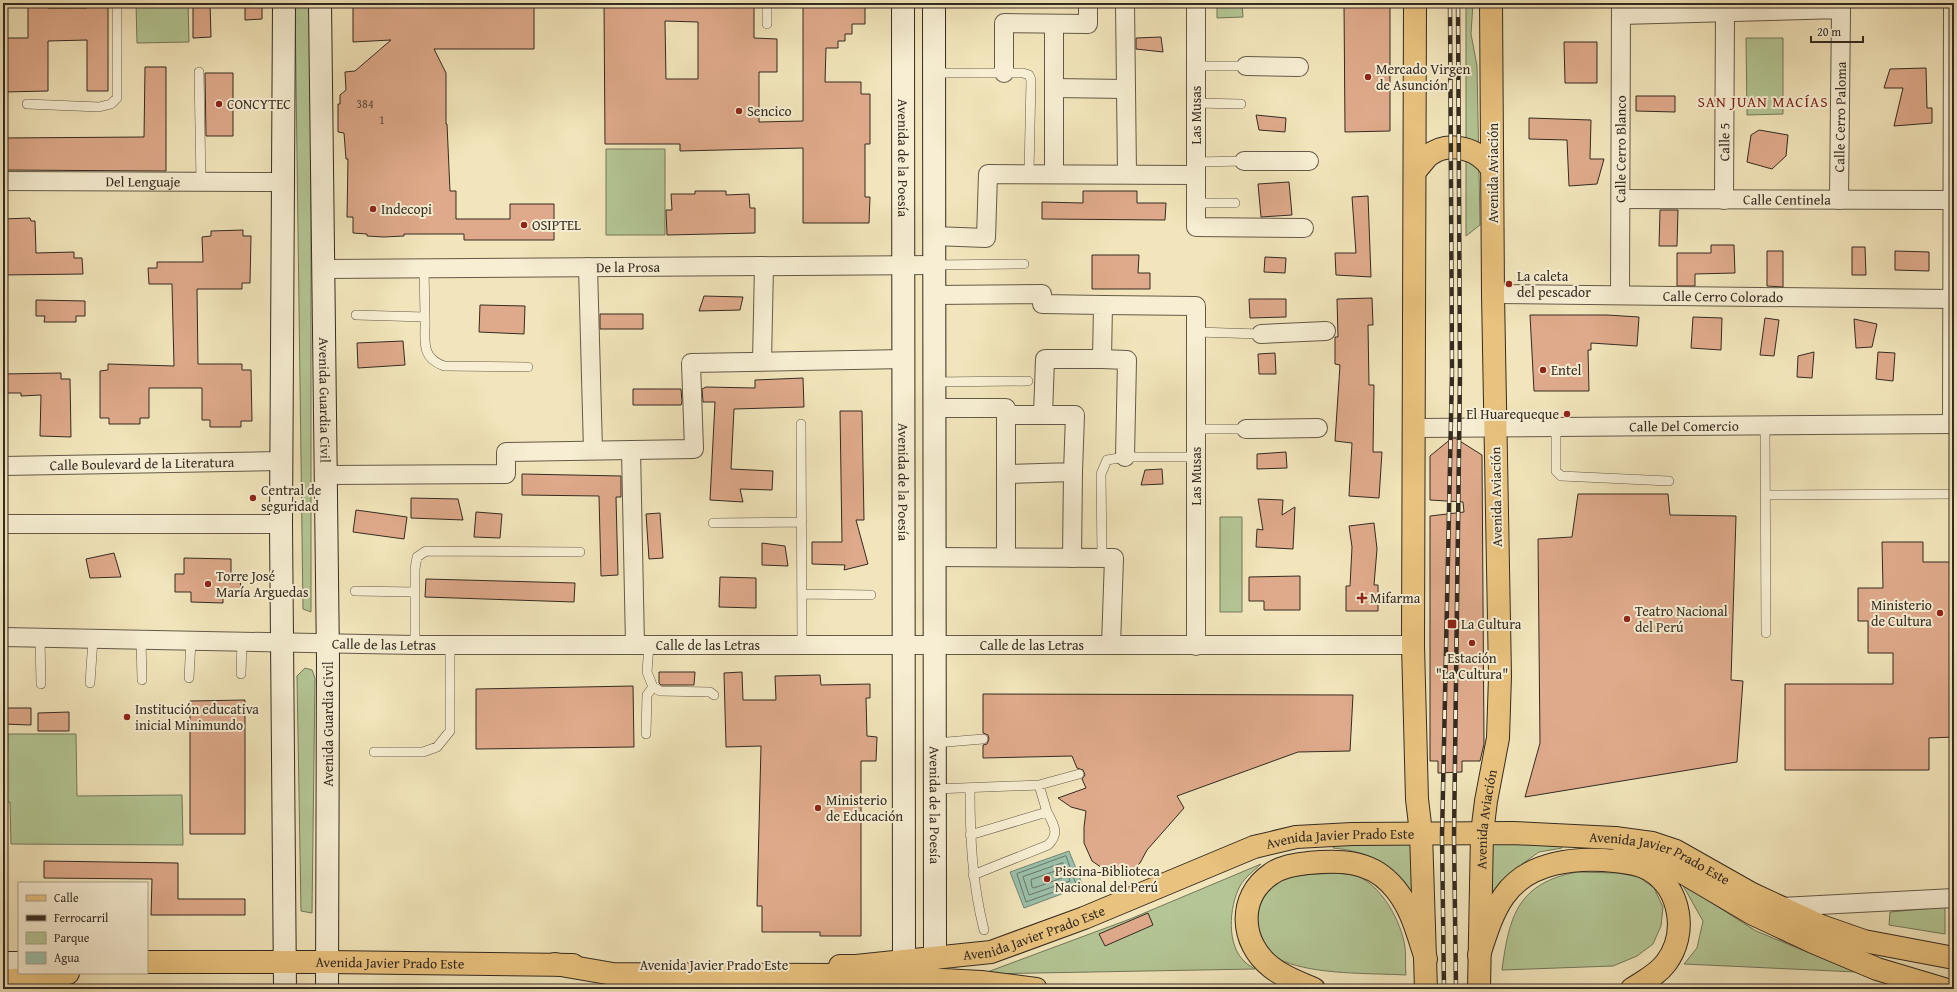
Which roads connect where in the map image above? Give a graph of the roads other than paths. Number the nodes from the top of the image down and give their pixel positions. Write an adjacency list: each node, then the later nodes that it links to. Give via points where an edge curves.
1 (117, 3): 26 (lane, via 117,98 111,104 99,107)
2 (284, 3): 39 (street)
3 (320, 3): 53 (street, Avenida Guardia Civil)
4 (767, 3): 15 (lane)
5 (903, 3): 49 (street, Avenida de la Poesía)
6 (934, 3): 21 (street, Avenida de la Poesía)
7 (1088, 3): 16 (street, via 1088,24)
8 (1125, 3): 24 (street)
9 (1196, 3): 17 (street, Las Musas)
10 (1415, 3): 33 (main road)
11 (1491, 3): 32 (main road, Avenida Aviación)
12 (1953, 5): 30 (street)
13 (1621, 9): 14 (street); 40 (street, Calle Cerro Blanco)
14 (1726, 12): 41 (street, Calle 5); 42 (street, Calle Cerro Paloma, via 1841,10)
15 (767, 24)
16 (1054, 24): 22 (street, via 1004,23); 23 (street)
17 (1196, 66): 18 (lane); 25 (street, Las Musas)
18 (1246, 66): 19 (street)
19 (1299, 67)
20 (199, 72): 38 (lane)
21 (934, 73): 22 (lane); 47 (street, Avenida de la Poesía)
22 (1004, 73): 34 (lane, via 1023,73 1029,75 1031,80)
23 (1054, 88): 24 (street); 35 (street)
24 (1126, 89): 36 (street)
25 (1196, 103): 27 (lane); 31 (street, Las Musas)
26 (27, 104)
27 (1241, 104)
28 (1244, 161): 29 (street); 31 (lane)
29 (1309, 161)
30 (1953, 167): 43 (street)
31 (1196, 168): 36 (street); 44 (street, Las Musas)
32 (1492, 169): 33 (main road, via 1479,154 1467,149 1447,148 1429,155); 55 (main road, Avenida Aviación)
33 (1416, 170): 80 (main road)
34 (1029, 172): 35 (street); 47 (street, via 988,174 986,238)
35 (1054, 173): 36 (street)
36 (1127, 174)
37 (3, 181): 38 (street, Del Lenguaje)
38 (200, 182): 39 (street, Del Lenguaje)
39 (283, 182): 87 (street)
40 (1621, 199): 41 (street, Calle Centinela); 57 (street, Calle Cerro Blanco)
41 (1724, 200): 42 (street, Calle Centinela)
42 (1839, 200): 43 (street, Calle Centinela)
43 (1952, 200): 58 (street)
44 (1196, 203): 45 (lane); 46 (street, Las Musas, via 1196,227)
45 (1235, 203)
46 (1304, 228)
47 (934, 236): 50 (street, Avenida de la Poesía)
48 (1024, 264): 50 (lane)
49 (904, 265): 50 (street, De la Prosa); 51 (street, De la Prosa); 65 (street, Avenida de la Poesía)
50 (934, 265): 56 (street, Avenida de la Poesía)
51 (764, 266): 52 (street, De la Prosa); 67 (street)
52 (588, 267): 54 (street, De la Prosa); 83 (street)
53 (323, 268): 54 (street, De la Prosa); 91 (street, Avenida Guardia Civil)
54 (424, 268): 61 (lane)
55 (1493, 294): 57 (street, Calle Cerro Colorado); 78 (main road, Avenida Aviación)
56 (934, 295): 59 (street, via 1042,294 1042,304); 70 (street, Avenida de la Poesía)
57 (1620, 295): 58 (street, Calle Cerro Colorado)
58 (1952, 299): 75 (street)
59 (1103, 305): 63 (street, Las Musas, via 1196,306); 66 (street)
60 (356, 315): 61 (lane)
61 (425, 317): 68 (lane, via 427,354 433,362 444,366)
62 (1326, 331): 64 (street)
63 (1196, 332): 64 (lane); 81 (street, Las Musas)
64 (1261, 334)
65 (904, 359): 67 (street); 121 (street, Avenida de la Poesía)
66 (1102, 359): 73 (street, via 1045,359); 85 (street, via 1127,360)
67 (762, 361): 84 (street, via 692,363 694,449)
68 (528, 367)
69 (1028, 381): 70 (lane)
70 (934, 382): 71 (street, Avenida de la Poesía)
71 (934, 408): 72 (street, via 1006,408); 100 (street, Avenida de la Poesía)
72 (1006, 415): 73 (street); 90 (street)
73 (1043, 415): 89 (street, via 1075,415)
74 (801, 424): 95 (lane)
75 (1953, 424): 77 (street, Calle Del Comercio)
76 (1556, 426): 77 (street, Calle Del Comercio); 78 (street, Calle Del Comercio); 92 (lane, via 1556,471 1561,476)
77 (1764, 426): 94 (lane)
78 (1495, 427): 80 (street, Calle Del Comercio); 144 (main road, Avenida Aviación, via 1500,676 1498,730)
79 (1318, 428): 82 (street)
80 (1415, 428): 125 (main road)
81 (1196, 429): 82 (lane); 86 (street, Las Musas)
82 (1246, 429)
83 (592, 450): 84 (street); 91 (street, via 506,452 506,474)
84 (631, 450): 119 (street)
85 (1125, 457): 86 (lane); 103 (lane, via 1108,460 1101,474)
86 (1196, 457): 124 (street, Las Musas)
87 (281, 461): 88 (street, Calle Boulevard de la Literatura); 98 (street)
88 (3, 466)
89 (1073, 472): 90 (street); 102 (street)
90 (1006, 474): 101 (street)
91 (326, 475): 116 (street, Avenida Guardia Civil)
92 (1669, 481)
93 (1954, 494): 94 (lane)
94 (1765, 495): 108 (lane)
95 (802, 522): 96 (lane); 106 (lane)
96 (713, 523)
97 (3, 524): 98 (street)
98 (281, 524): 115 (street)
99 (580, 552): 105 (lane, via 426,551 417,557)
100 (934, 557): 101 (street); 122 (street, Avenida de la Poesía)
101 (1006, 557): 102 (street)
102 (1072, 558): 103 (street)
103 (1113, 558): 123 (street)
104 (355, 591): 105 (lane)
105 (415, 592): 118 (lane)
106 (802, 594): 107 (lane); 120 (lane)
107 (871, 595)
108 (1766, 633)
109 (3, 637): 110 (street, Calle de las Letras)
110 (40, 638): 111 (street, Calle de las Letras); 130 (lane)
111 (93, 639): 112 (street, Calle de las Letras); 129 (lane)
112 (141, 640): 113 (street, Calle de las Letras); 128 (lane)
113 (191, 641): 114 (street, Calle de las Letras); 127 (lane)
114 (242, 642): 115 (street, Calle de las Letras); 126 (lane)
115 (281, 643): 116 (street, Calle de las Letras); 161 (street)
116 (327, 644): 118 (street, Calle de las Letras); 162 (street, Avenida Guardia Civil)
117 (450, 644): 118 (street, Calle de las Letras); 119 (street, Calle de las Letras); 136 (lane, via 450,730 437,747 423,752)
118 (415, 645)
119 (642, 645): 120 (street, Calle de las Letras); 131 (lane)
120 (802, 645): 121 (street, Calle de las Letras)
121 (904, 645): 122 (street, Calle de las Letras); 138 (street, Avenida de la Poesía)
122 (934, 645): 123 (street, Calle de las Letras); 135 (street, Avenida de la Poesía)
123 (1111, 645): 124 (street, Calle de las Letras)
124 (1196, 646): 125 (street, Calle de las Letras)
125 (1413, 646): 143 (main road, via 1417,799)
126 (241, 674)
127 (189, 678)
128 (142, 680)
129 (90, 683)
130 (41, 684)
131 (653, 688): 132 (lane, via 660,691 710,692); 133 (lane, via 647,695)
132 (714, 695)
133 (646, 734)
134 (983, 739): 135 (lane)
135 (934, 743): 139 (street, Avenida de la Poesía)
136 (374, 752)
137 (1079, 774): 140 (lane)
138 (904, 777): 139 (street); 158 (street, Avenida de la Poesía)
139 (934, 784): 141 (lane); 151 (street, Avenida de la Poesía)
140 (1039, 785): 141 (lane); 142 (lane)
141 (970, 788): 145 (lane)
142 (1047, 812): 145 (lane); 147 (lane, via 1056,834 1048,845)
143 (1421, 833): 144 (main road, Avenida Javier Prado Este); 151 (main road, Avenida Javier Prado Este, via 1296,837 1254,847 1010,946 991,952); 154 (main road)
144 (1482, 833): 146 (main road, Avenida Javier Prado Este); 152 (main road, Avenida Aviación)
145 (970, 835): 147 (lane)
146 (1615, 838): 149 (main road, Avenida Javier Prado Este, via 1652,843 1676,851); 169 (main road, via 1660,858 1766,920 1876,969)
147 (972, 875): 150 (lane)
148 (1954, 898): 149 (street)
149 (1778, 907): 153 (main road, Avenida Javier Prado Este, via 1864,941)
150 (984, 930)
151 (935, 958): 158 (main road, Avenida Javier Prado Este)
152 (1479, 958): 167 (main road, Avenida Aviación); 168 (main road, via 1487,930 1505,895 1518,882 1537,870 1561,861 1592,858 1635,864 1648,869 1666,883 1676,904 1679,924 1678,937 1666,963 1655,974)
153 (1954, 958)
154 (1426, 961): 165 (main road, via 1410,912 1383,876 1365,866 1342,861 1291,865 1271,873 1257,887 1248,907 1247,928 1253,947 1271,967); 166 (main road)
155 (3, 962): 156 (street)
156 (18, 962)
157 (148, 962): 161 (main road, Avenida Javier Prado Este)
158 (904, 962): 159 (main road, Avenida Javier Prado Este, via 856,966)
159 (555, 964): 162 (main road, Avenida Javier Prado Este); 164 (main road, via 613,974 847,974 980,982)
160 (62, 974): 163 (main road)
161 (285, 978): 162 (main road, Avenida Javier Prado Este)
162 (326, 978)
163 (3, 981)
164 (1036, 989)
165 (1314, 989)
166 (1426, 989)
167 (1479, 989)
168 (1632, 989)
169 (1944, 989)

